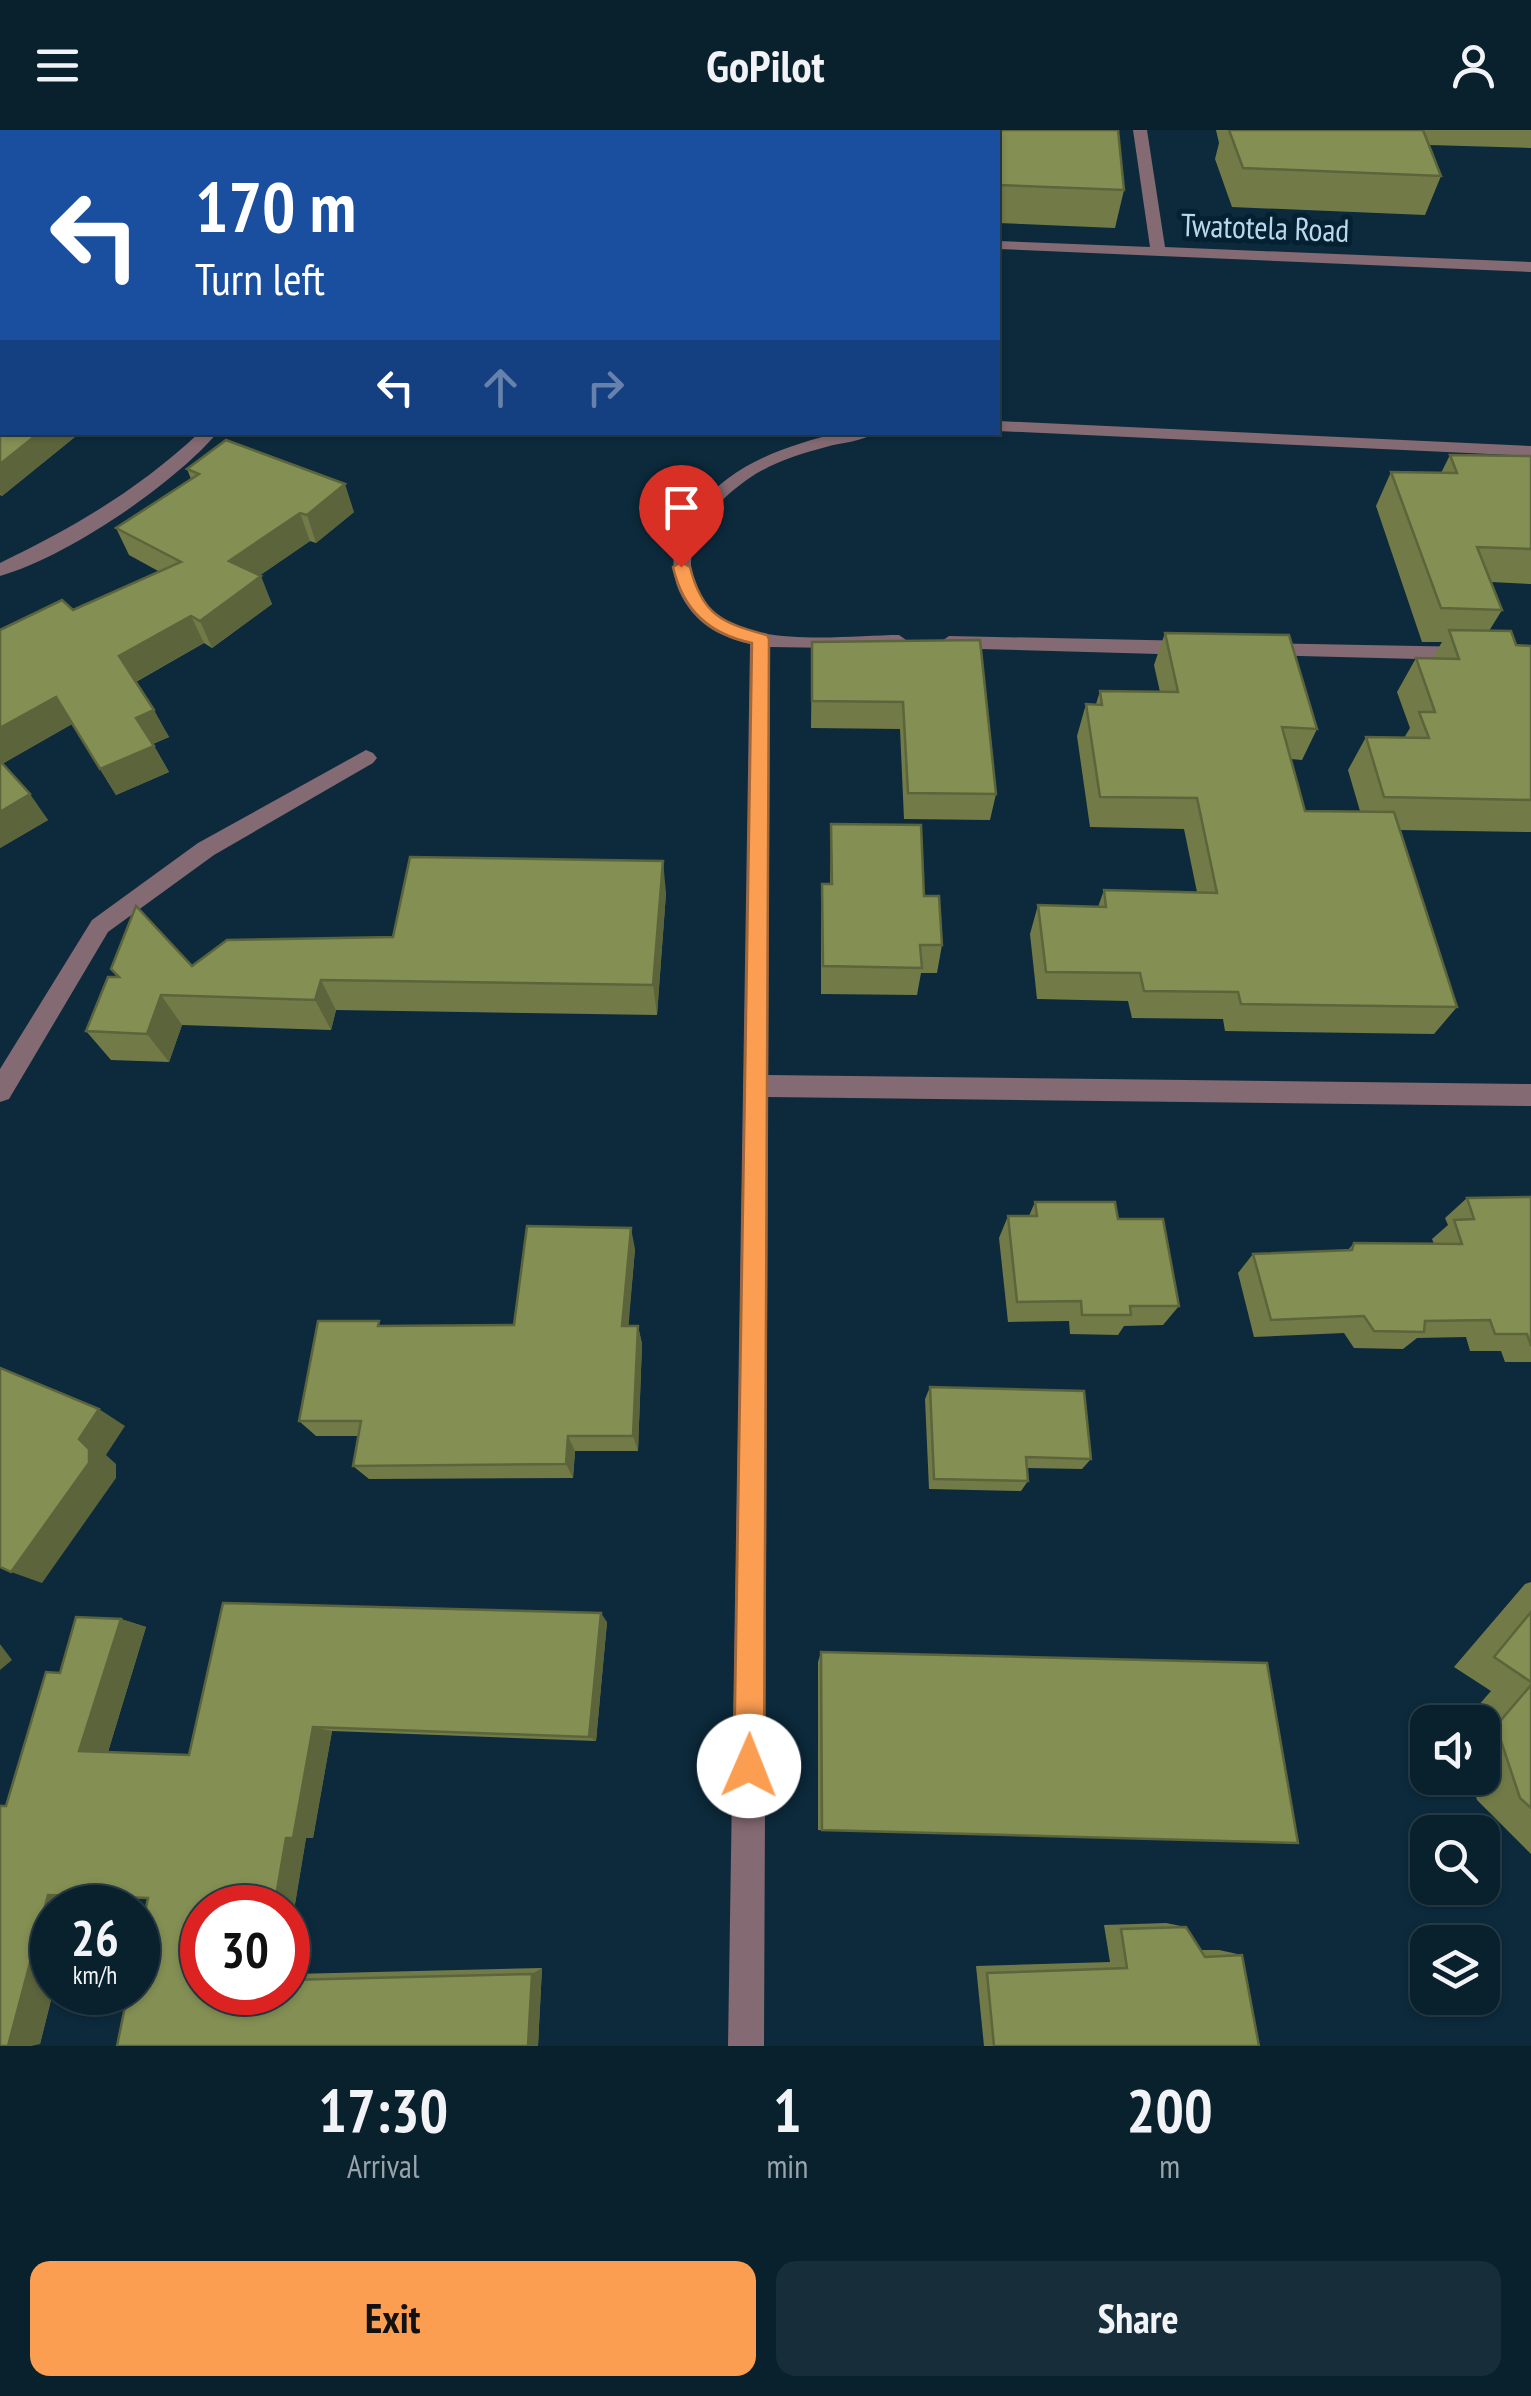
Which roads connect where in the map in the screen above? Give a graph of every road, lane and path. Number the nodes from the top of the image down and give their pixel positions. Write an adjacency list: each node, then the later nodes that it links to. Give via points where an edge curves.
1 (1140, 130): 3 (street)
2 (1000, 244): 3 (street, Twatotela Road)
3 (1158, 251): 4 (street, Twatotela Road)
4 (1525, 266): 5 (street)
5 (1531, 288)
6 (1000, 426): 9 (street)
7 (207, 435): 10 (street, via 160,480)
8 (857, 435): 11 (street, via 780,455 751,470 703,507 685,539 681,567 688,594 728,632)
9 (1531, 452)
10 (0, 570)
11 (760, 639): 12 (street); 14 (street)
12 (1531, 656)
13 (366, 758): 15 (street, via 206,849 100,926)
14 (756, 1086): 16 (street); 17 (street)
15 (0, 1092)
16 (1531, 1095)
17 (746, 2046)

